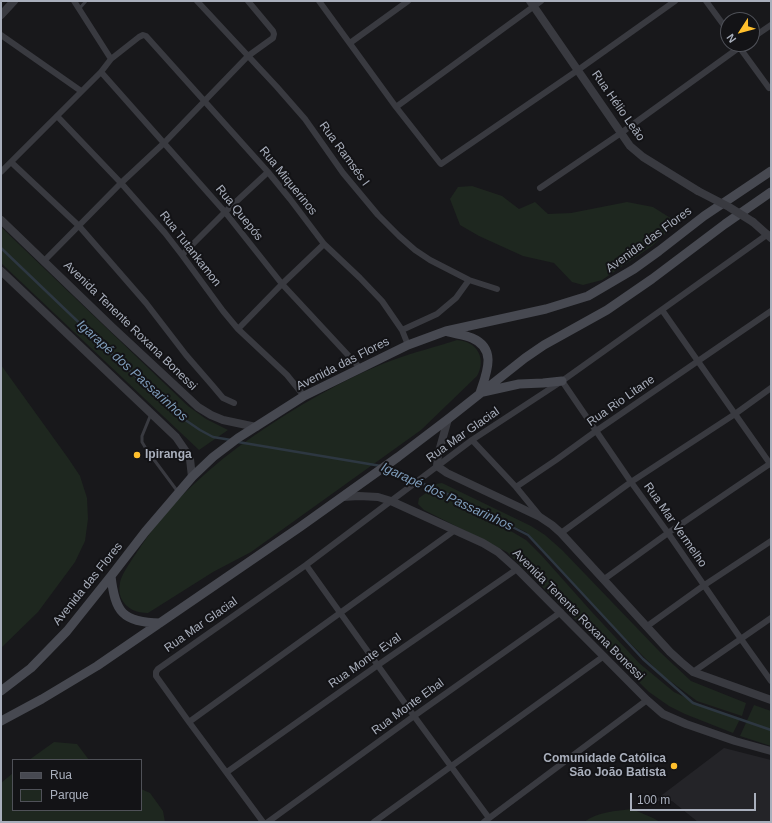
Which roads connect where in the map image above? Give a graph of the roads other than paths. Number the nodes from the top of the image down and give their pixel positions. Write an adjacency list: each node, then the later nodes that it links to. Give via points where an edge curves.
1 (14, 1): 13 (street)
2 (74, 1): 12 (street)
3 (86, 1): 12 (lane)
4 (196, 1): 21 (street, Rua Ramsés I)
5 (248, 1): 21 (street, via 274,34 273,38)
6 (319, 1): 18 (street)
7 (408, 1): 18 (street)
8 (541, 1): 11 (street)
9 (675, 1): 23 (street)
10 (706, 1): 14 (street)
11 (531, 4): 23 (street, Rua Hélio Leão); 28 (street)
12 (79, 8): 22 (street)
13 (1, 15)
14 (720, 20)
15 (771, 25): 16 (street)
16 (760, 33)
17 (1, 35): 26 (street)
18 (350, 43): 28 (street)
19 (731, 52): 30 (street)
20 (745, 52): 25 (street)
21 (248, 56): 27 (street); 47 (street, Rua Ramsés I, via 305,119 343,173 378,215 415,250)
22 (111, 59): 24 (street); 27 (street, Rua Miquerinos, via 139,37 146,36)
23 (578, 70): 28 (street, via 441,164); 30 (street, Rua Hélio Leão)
24 (101, 72): 26 (street); 31 (street, Rua Quepós)
25 (769, 88)
26 (81, 91): 29 (street)
27 (204, 101): 31 (street); 35 (street, Rua Miquerinos)
28 (396, 107)
29 (57, 116): 32 (street); 36 (street, Rua Tutankamon)
30 (621, 133): 37 (street); 42 (street, Rua Hélio Leão, bridge, via 643,158 729,207)
31 (164, 143): 36 (street); 39 (street, Rua Quepós)
32 (11, 162): 34 (street); 41 (street)
33 (771, 171): 54 (main road, Avenida das Flores, via 704,216 634,269 588,296)
34 (1, 172)
35 (268, 172): 39 (street); 43 (street, Rua Miquerinos)
36 (121, 183): 41 (street); 44 (street, Rua Tutankamon)
37 (540, 188)
38 (771, 192): 60 (main road, via 614,306 544,345)
39 (225, 212): 44 (street); 48 (street, Rua Quepós)
40 (1, 220): 45 (street, Avenida Tenente Roxana Bonessi)
41 (79, 226): 45 (street); 62 (street, via 223,398)
42 (769, 236): 50 (street, Rua Mar Glacial)
43 (324, 244): 48 (street); 53 (street, Rua Miquerinos, via 382,301)
44 (182, 255): 52 (street, Rua Tutankamon)
45 (44, 261): 66 (street, Avenida Tenente Roxana Bonessi, via 198,407 223,420)
46 (1, 271): 63 (street)
47 (469, 280): 49 (street, Rua Ramsés I); 53 (street, via 456,298 437,314)
48 (282, 284): 52 (street); 57 (street, Rua Quepós)
49 (497, 289)
50 (662, 310): 56 (street); 58 (street, Rua Mar Glacial)
51 (771, 311): 56 (street, Rua Rio Litane)
52 (238, 329): 61 (street, Rua Tutankamon)
53 (402, 330): 55 (street, Rua Miquerinos)
54 (446, 331): 55 (main road, Avenida das Flores); 60 (main road, via 472,338 486,349 489,360)
55 (408, 345): 57 (main road, Avenida das Flores)
56 (698, 362): 64 (street); 67 (street, Rua Rio Litane)
57 (360, 368): 61 (main road, Avenida das Flores)
58 (562, 382): 60 (main road, via 519,384); 67 (street, Rua Mar Vermelho); 68 (street, Rua Mar Glacial)
59 (771, 388): 64 (street)
60 (480, 393): 65 (main road)
61 (304, 396): 66 (main road, Avenida das Flores)
62 (234, 403)
63 (151, 414): 69 (lane, via 142,436); 73 (street, via 176,438 187,453)
64 (734, 414): 71 (street); 74 (street)
65 (448, 419): 72 (street); 77 (main road)
66 (256, 427): 73 (main road, Avenida das Flores, via 213,457)
67 (596, 431): 74 (street, Rua Mar Vermelho); 75 (street, Rua Rio Litane)
68 (472, 440): 72 (street, Rua Mar Glacial); 75 (street)
69 (145, 447)
70 (152, 457): 76 (lane)
71 (771, 464): 82 (street)
72 (437, 466): 78 (street, Rua Mar Glacial); 79 (street)
73 (192, 477): 76 (main road, Avenida das Flores)
74 (631, 482): 81 (street); 82 (street, Rua Mar Vermelho)
75 (516, 487): 79 (street)
76 (178, 493): 86 (main road, Avenida das Flores)
77 (343, 497): 78 (street, Avenida Tenente Roxana Bonessi, via 378,497); 92 (main road)
78 (391, 501): 80 (street, Avenida Tenente Roxana Bonessi); 84 (street, Rua Mar Glacial)
79 (540, 517): 81 (street)
80 (455, 530): 85 (street, Avenida Tenente Roxana Bonessi, via 498,552); 90 (street)
81 (561, 533): 87 (street)
82 (668, 533): 87 (street); 88 (street, Rua Mar Vermelho)
83 (771, 541): 88 (street)
84 (306, 565): 90 (street); 104 (street, Rua Mar Glacial, via 158,669 156,676)
85 (517, 569): 89 (street, Avenida Tenente Roxana Bonessi); 96 (street, Rua Monte Eval)
86 (111, 576): 92 (main road, via 113,594 124,614 137,621); 99 (main road, Avenida das Flores, via 67,631 31,668)
87 (603, 580): 93 (street)
88 (704, 586): 93 (street); 94 (street, Rua Mar Vermelho)
89 (561, 612): 95 (street, Avenida Tenente Roxana Bonessi); 102 (street, Rua Monte Ebal)
90 (340, 613): 96 (street); 104 (street)
91 (771, 618): 94 (street)
92 (160, 623): 103 (main road, via 97,666)
93 (646, 627): 97 (street)
94 (741, 639): 97 (street); 98 (street, Rua Mar Vermelho)
95 (604, 656): 101 (street, Avenida Tenente Roxana Bonessi); 106 (street)
96 (378, 665): 102 (street); 107 (street, Rua Monte Eval)
97 (693, 672): 100 (street)
98 (771, 681)
99 (1, 691)
100 (769, 697)
101 (647, 700): 105 (street, Avenida Tenente Roxana Bonessi, via 663,714 686,724); 108 (street)
102 (414, 716): 106 (street); 110 (street, Rua Monte Ebal)
103 (1, 721)
104 (189, 722): 107 (street)
105 (771, 751)
106 (451, 767): 108 (street); 111 (street)
107 (227, 772): 109 (street)
108 (486, 820)
109 (263, 822)
110 (268, 822)
111 (374, 822)

